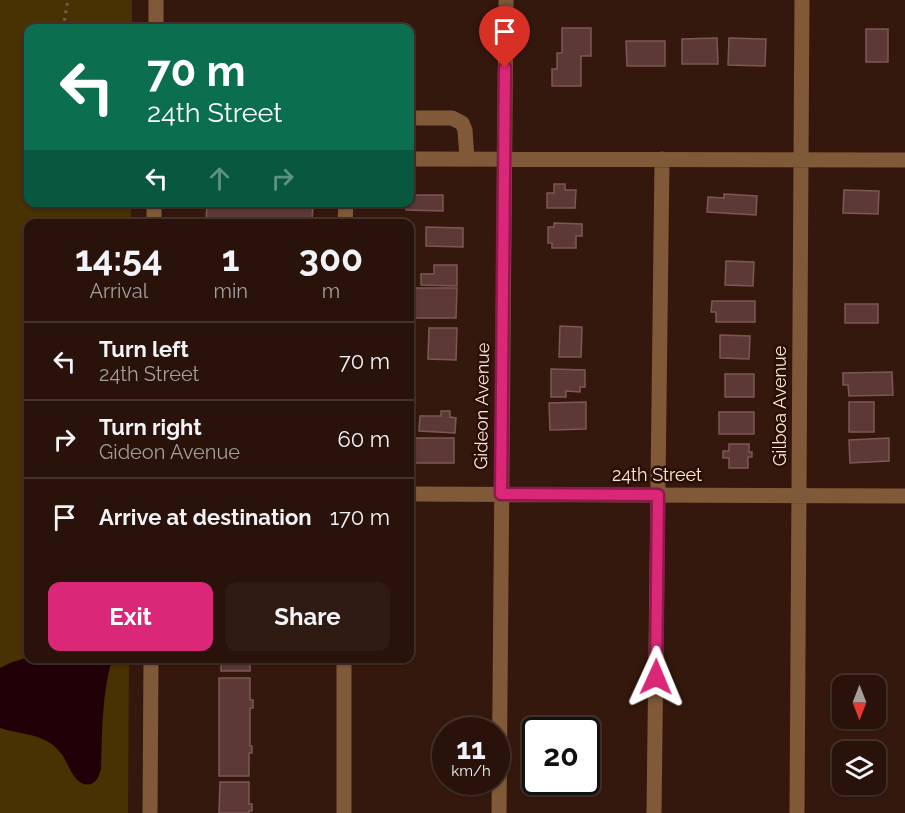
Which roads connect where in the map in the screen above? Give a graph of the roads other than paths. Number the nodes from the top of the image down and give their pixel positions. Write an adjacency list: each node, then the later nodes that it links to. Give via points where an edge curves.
1 (156, 0): 4 (street)
2 (506, 0): 8 (street, Gideon Avenue)
3 (802, 0): 10 (street, Gilboa Avenue)
4 (156, 24)
5 (414, 117): 7 (street, via 452,117 462,123)
6 (414, 159): 7 (street)
7 (467, 159): 8 (street)
8 (504, 159): 9 (street); 13 (street, Gideon Avenue)
9 (662, 159): 10 (street); 14 (street)
10 (801, 159): 11 (street); 15 (street, Gilboa Avenue)
11 (905, 160)
12 (414, 494): 13 (street, 24th Street)
13 (501, 494): 14 (street, 24th Street); 21 (street, Gideon Avenue)
14 (658, 495): 15 (street, 24th Street); 22 (street)
15 (799, 496): 16 (street, 24th Street); 23 (street, Gilboa Avenue)
16 (905, 496)
17 (151, 663): 19 (street)
18 (344, 663): 20 (street)
19 (150, 813)
20 (344, 813)
21 (499, 813)
22 (654, 813)
23 (797, 813)

